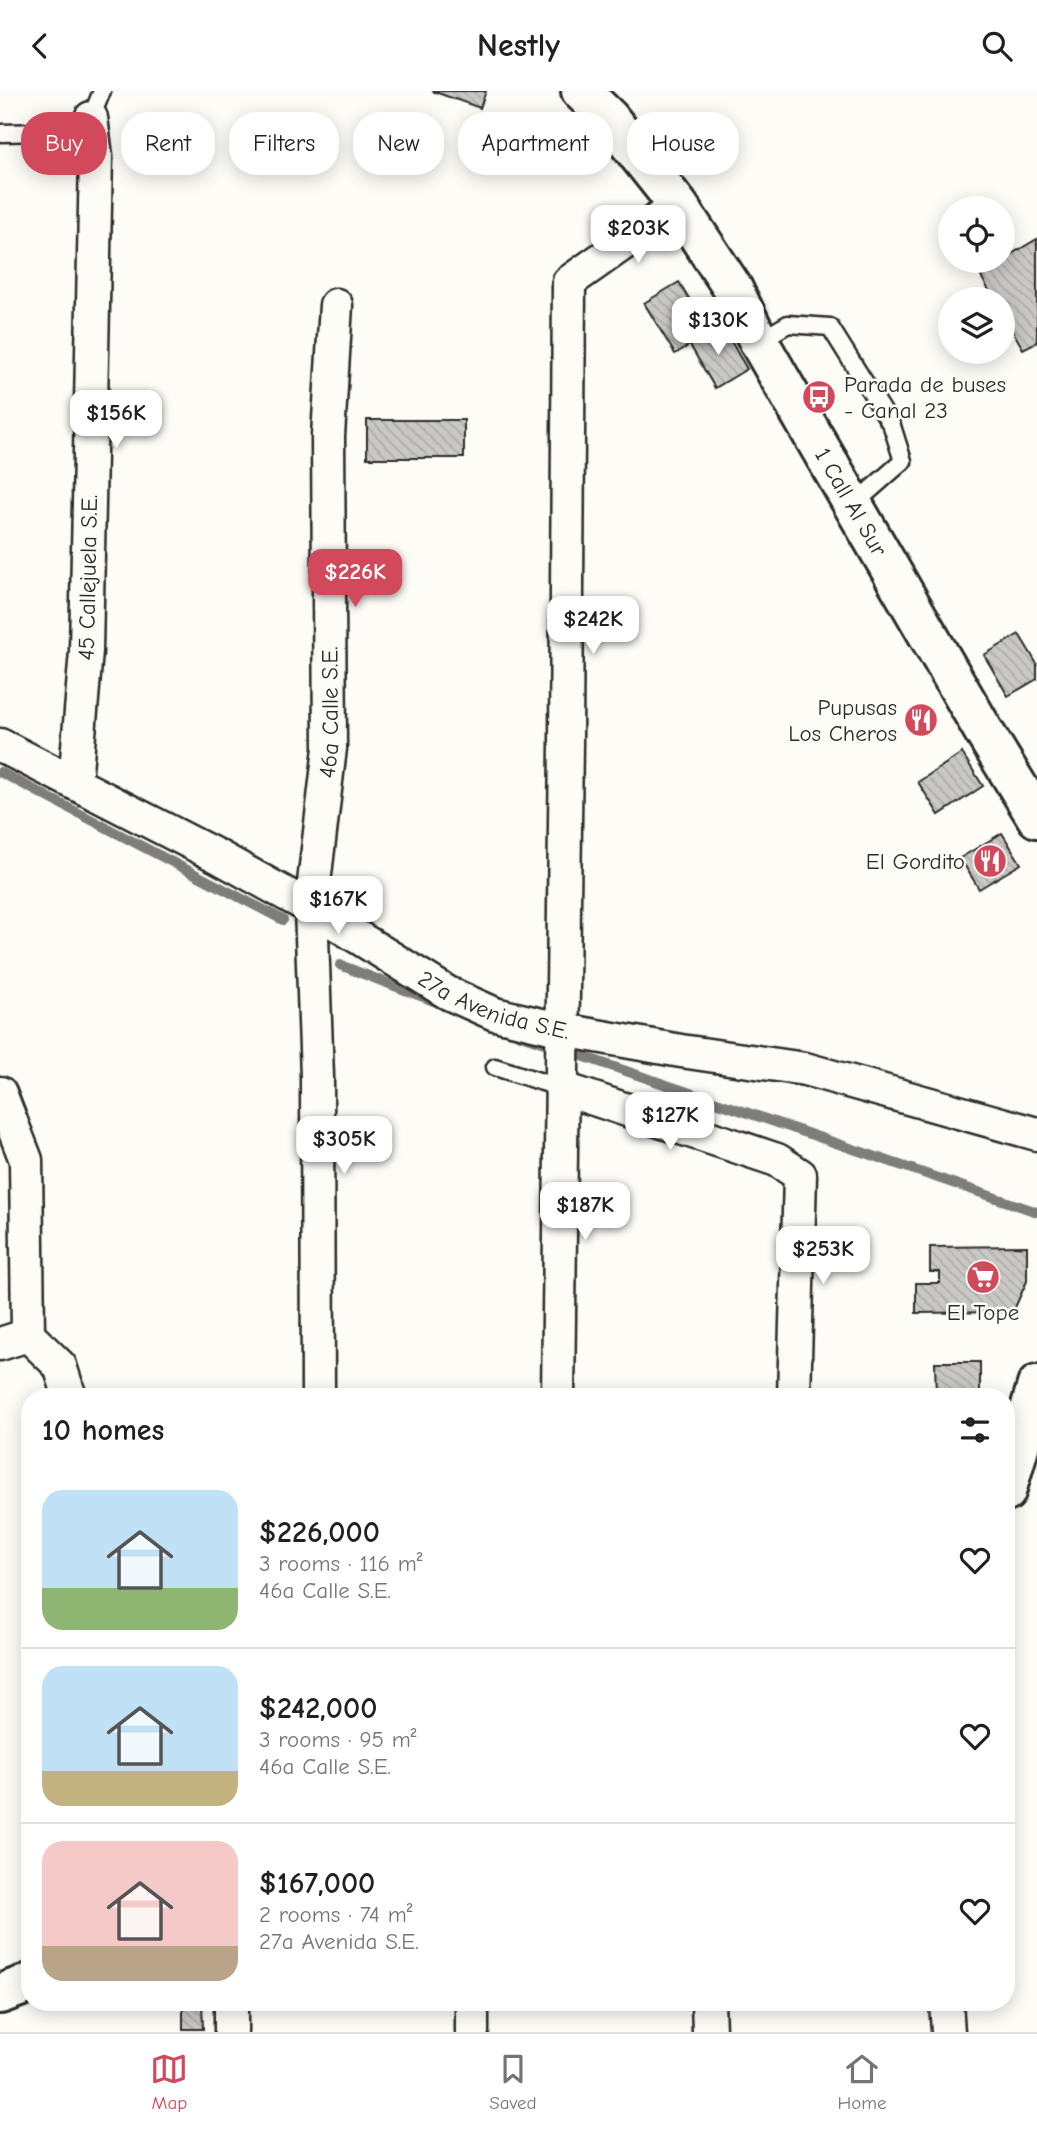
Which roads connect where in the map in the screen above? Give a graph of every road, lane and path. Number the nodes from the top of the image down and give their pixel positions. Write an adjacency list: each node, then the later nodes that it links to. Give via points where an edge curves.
1 (581, 91): 4 (street, 1 Call Al Sur, via 609,118)
2 (96, 105): 3 (lane, via 49,132); 9 (street, 45 Callejuela S.E., via 86,652)
3 (0, 133)
4 (678, 205): 6 (street, 1 Call Al Sur, via 732,286); 12 (street, via 569,282)
5 (336, 305): 11 (street, 46a Calle S.E., via 328,436 330,748)
6 (758, 342): 7 (street, 1 Call Al Sur); 7 (lane, via 789,324 830,327 892,426 903,461)
7 (853, 505): 10 (street, 1 Call Al Sur)
8 (0, 745): 9 (street, 27a Avenida S.E.)
9 (75, 782): 11 (street, 27a Avenida S.E.)
10 (1037, 817)
11 (312, 913): 12 (street, 27a Avenida S.E., via 448,993 495,1014); 19 (street, 46a Calle S.E.)
12 (562, 1057): 13 (lane); 15 (street, 27a Avenida S.E., via 681,1051 805,1069); 20 (street); 21 (street, via 800,1175)
13 (495, 1067)
14 (0, 1093): 16 (street, via 26,1160)
15 (1037, 1134)
16 (14, 1339): 18 (street, via 60,1366)
17 (1037, 1385): 22 (street)
18 (67, 1388)
19 (318, 1388)
20 (558, 1388)
21 (794, 1388)
22 (1015, 1461)
23 (21, 1986): 24 (street)
24 (0, 1994)
25 (231, 2011): 29 (street)
26 (472, 2011): 30 (street)
27 (708, 2011): 31 (street)
28 (947, 2011): 32 (street)
29 (231, 2032)
30 (472, 2032)
31 (709, 2032)
32 (948, 2032)

